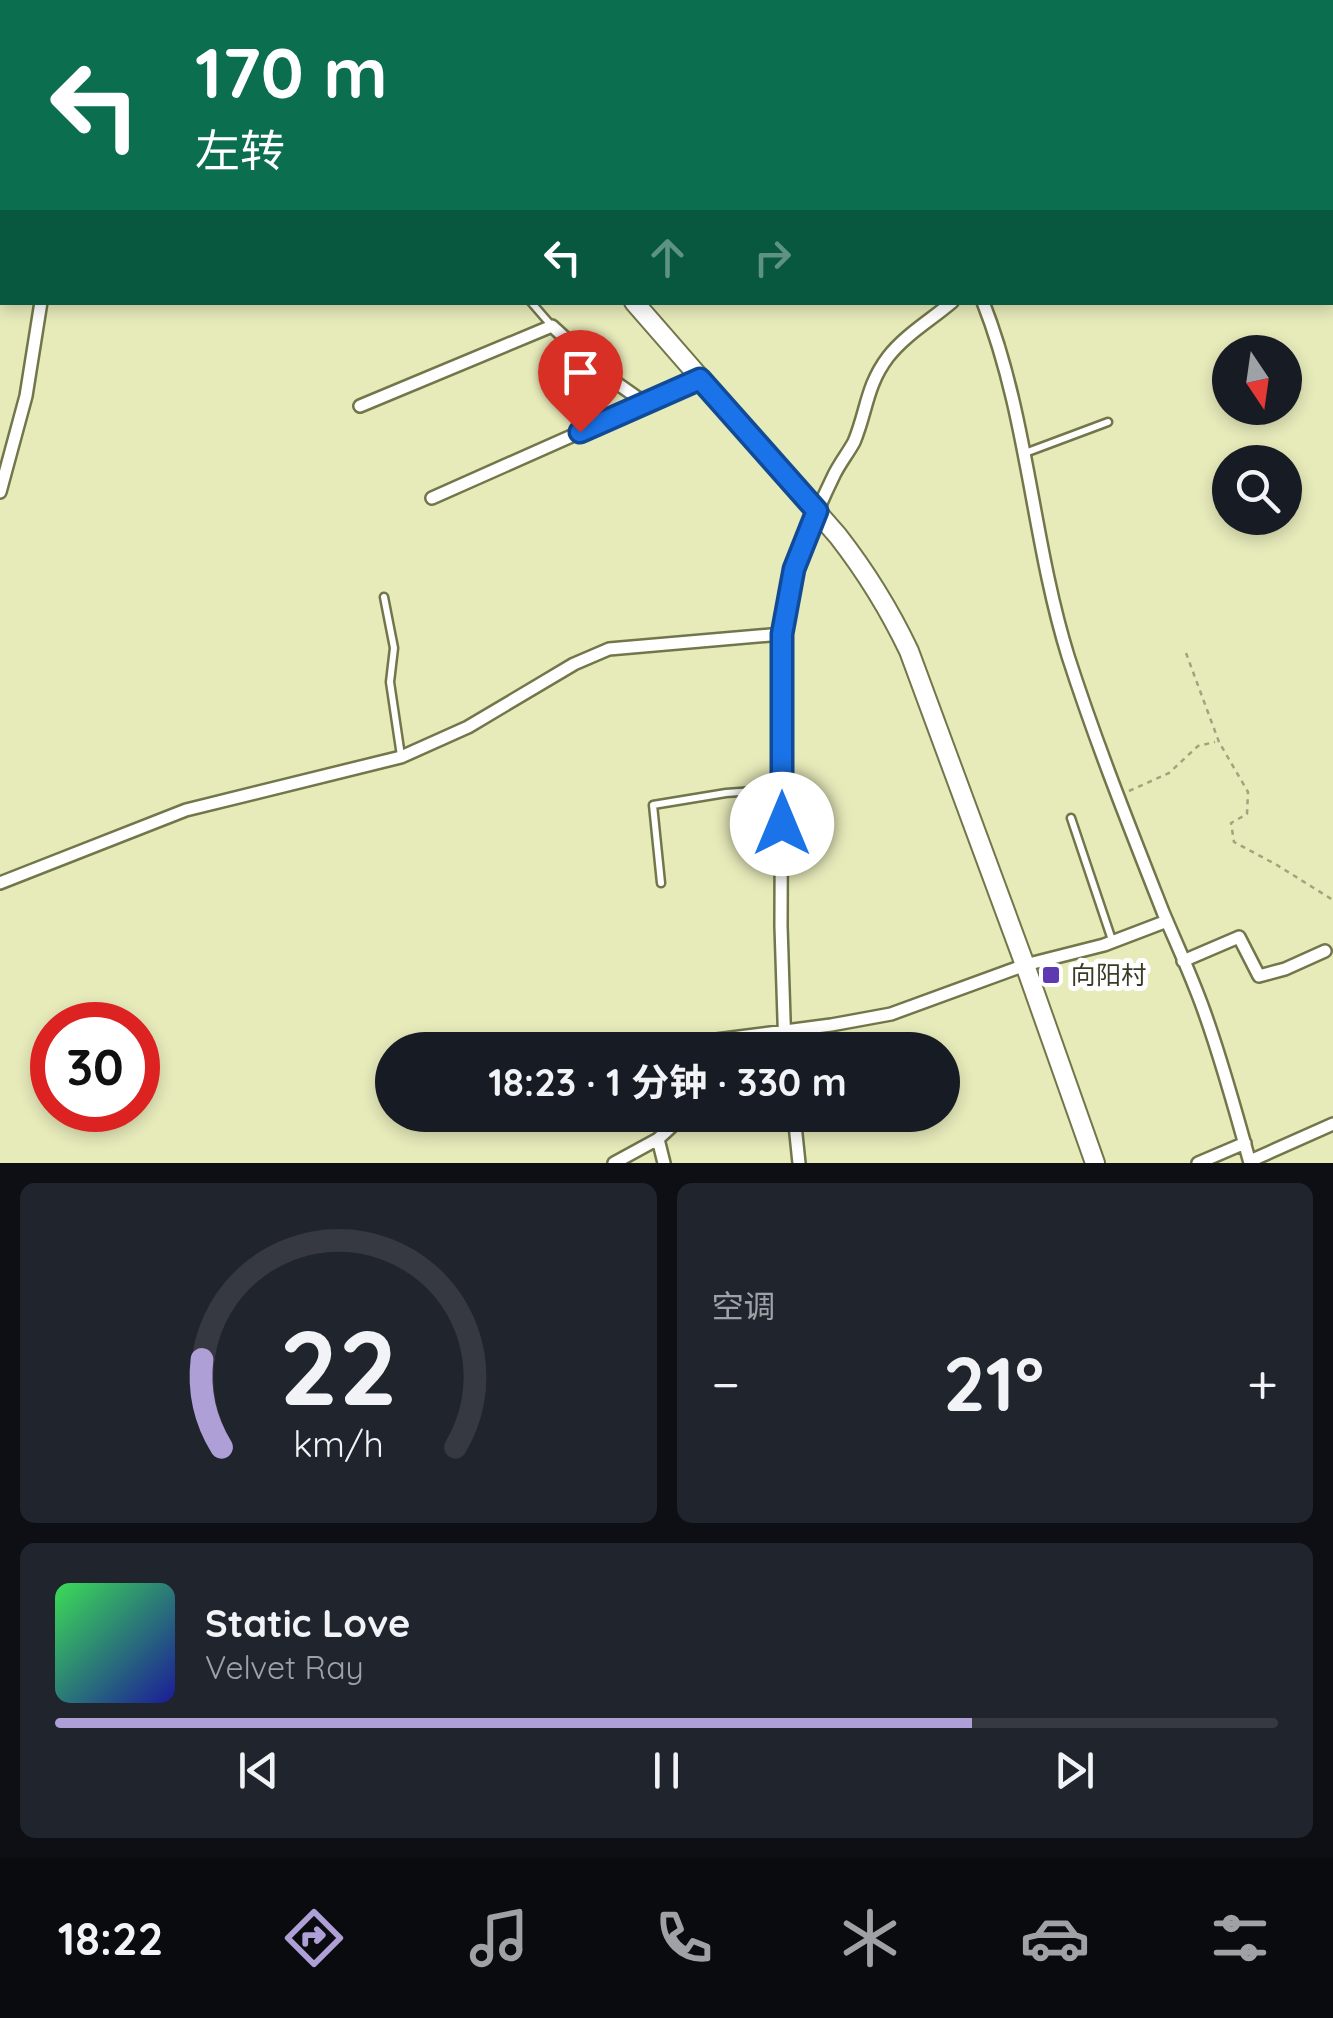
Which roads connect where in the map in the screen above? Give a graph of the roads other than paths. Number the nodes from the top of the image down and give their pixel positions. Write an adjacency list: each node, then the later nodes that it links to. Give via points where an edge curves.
1 (41, 305): 12 (street, via 26,396)
2 (533, 305): 6 (lane)
3 (637, 305): 7 (main road)
4 (948, 305): 14 (street, via 899,345 880,370 853,444)
5 (984, 305): 11 (street)
6 (552, 326): 8 (street); 9 (street)
7 (700, 379): 8 (street); 14 (main road)
8 (645, 403): 13 (street)
9 (360, 406)
10 (1108, 422): 11 (lane)
11 (1025, 454): 22 (street, via 1060,630)
12 (0, 492)
13 (432, 498)
14 (817, 511): 16 (street, via 794,569); 26 (main road, via 892,614)
15 (384, 597): 17 (lane)
16 (782, 634): 17 (street, via 609,650); 18 (street)
17 (401, 757): 20 (street, via 186,810)
18 (783, 789): 21 (lane, via 653,805); 27 (street)
19 (1071, 818): 23 (lane)
20 (0, 883)
21 (661, 883)
22 (1167, 921): 23 (street); 25 (street)
23 (1113, 942): 26 (street)
24 (1325, 951): 25 (street, via 1259,976 1240,938)
25 (1184, 961): 32 (street)
26 (1026, 965): 27 (street, via 891,1014); 37 (main road)
27 (783, 1032)
28 (1333, 1124): 33 (street)
29 (665, 1132): 31 (street)
30 (796, 1132): 36 (street)
31 (658, 1139): 34 (street); 35 (street)
32 (1244, 1143): 33 (street); 38 (street)
33 (1250, 1162)
34 (614, 1163)
35 (664, 1163)
36 (799, 1163)
37 (1095, 1163)
38 (1198, 1163)

